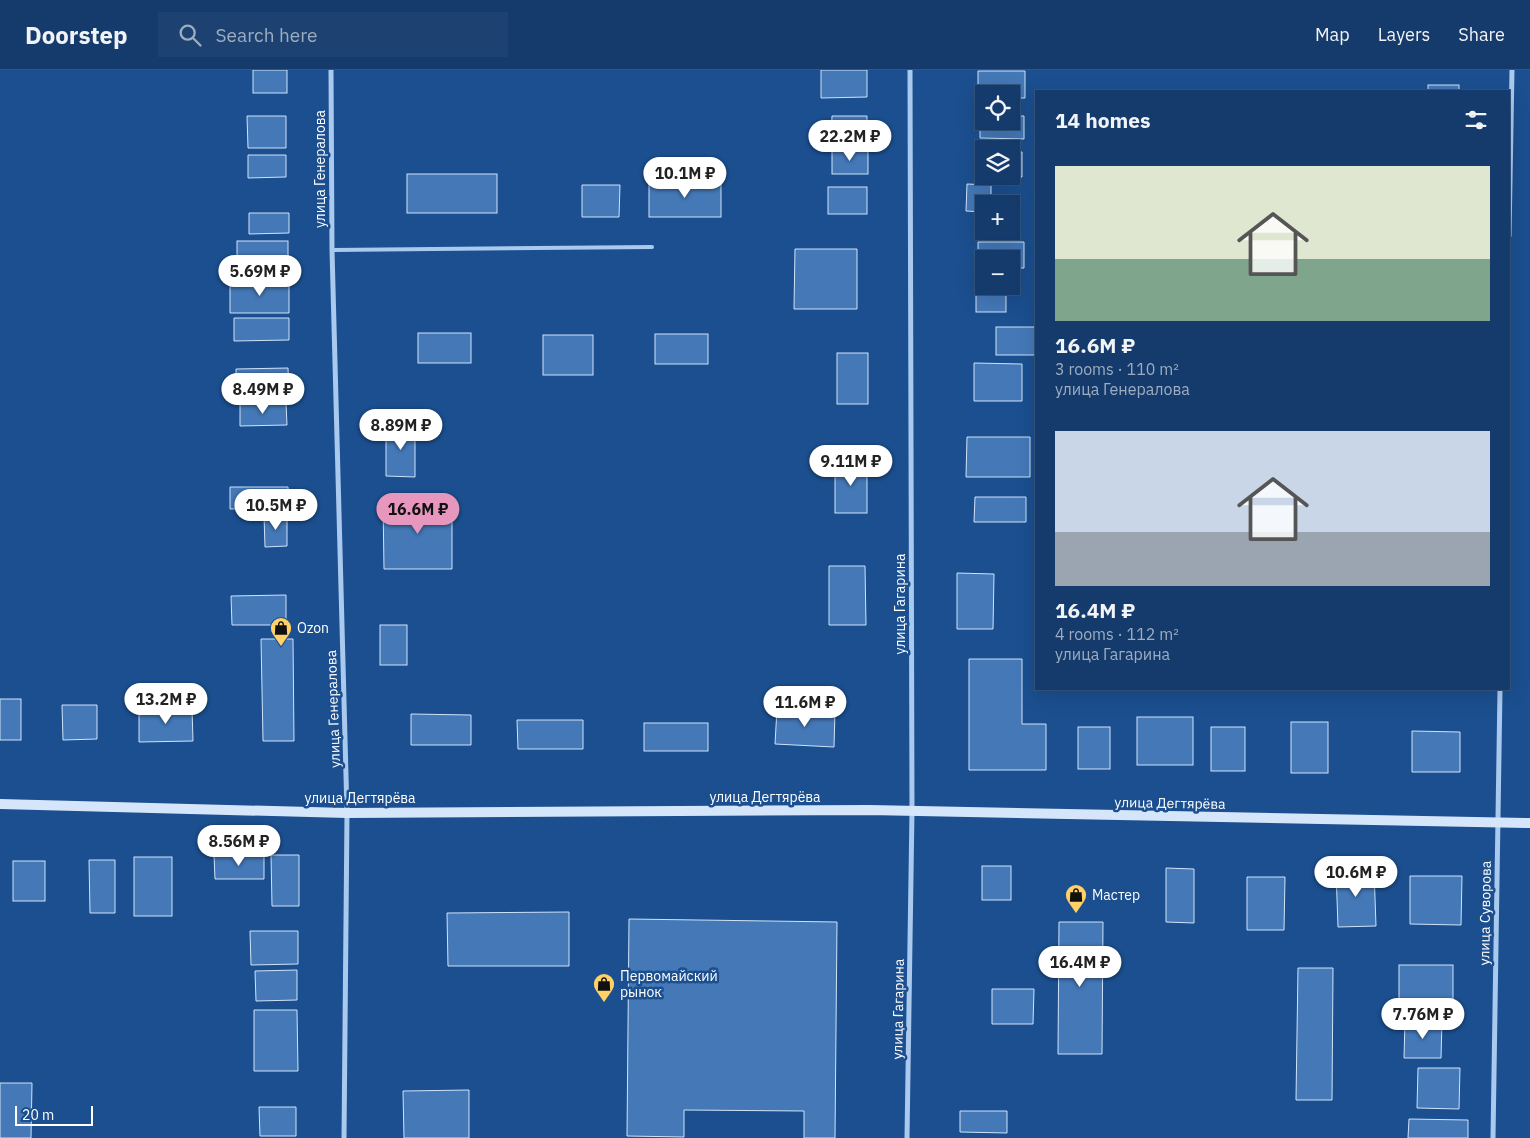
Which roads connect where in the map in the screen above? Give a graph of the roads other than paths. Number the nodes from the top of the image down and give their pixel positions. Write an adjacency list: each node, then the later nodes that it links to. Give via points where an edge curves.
1 (331, 70): 6 (street, улица Генералова)
2 (910, 70): 9 (street, улица Гагарина)
3 (1512, 70): 4 (street)
4 (1510, 181)
5 (652, 248): 6 (lane)
6 (332, 250): 10 (street, улица Генералова)
7 (1500, 690): 11 (street, улица Суворова)
8 (0, 804): 10 (main road, улица Дегтярёва)
9 (912, 811): 10 (main road, улица Дегтярёва); 11 (main road, улица Дегтярёва); 14 (street, улица Гагарина)
10 (347, 813): 13 (street, улица Генералова)
11 (1497, 823): 12 (main road, улица Дегтярёва); 15 (street, улица Суворова)
12 (1530, 823)
13 (344, 1138)
14 (907, 1138)
15 (1493, 1138)

